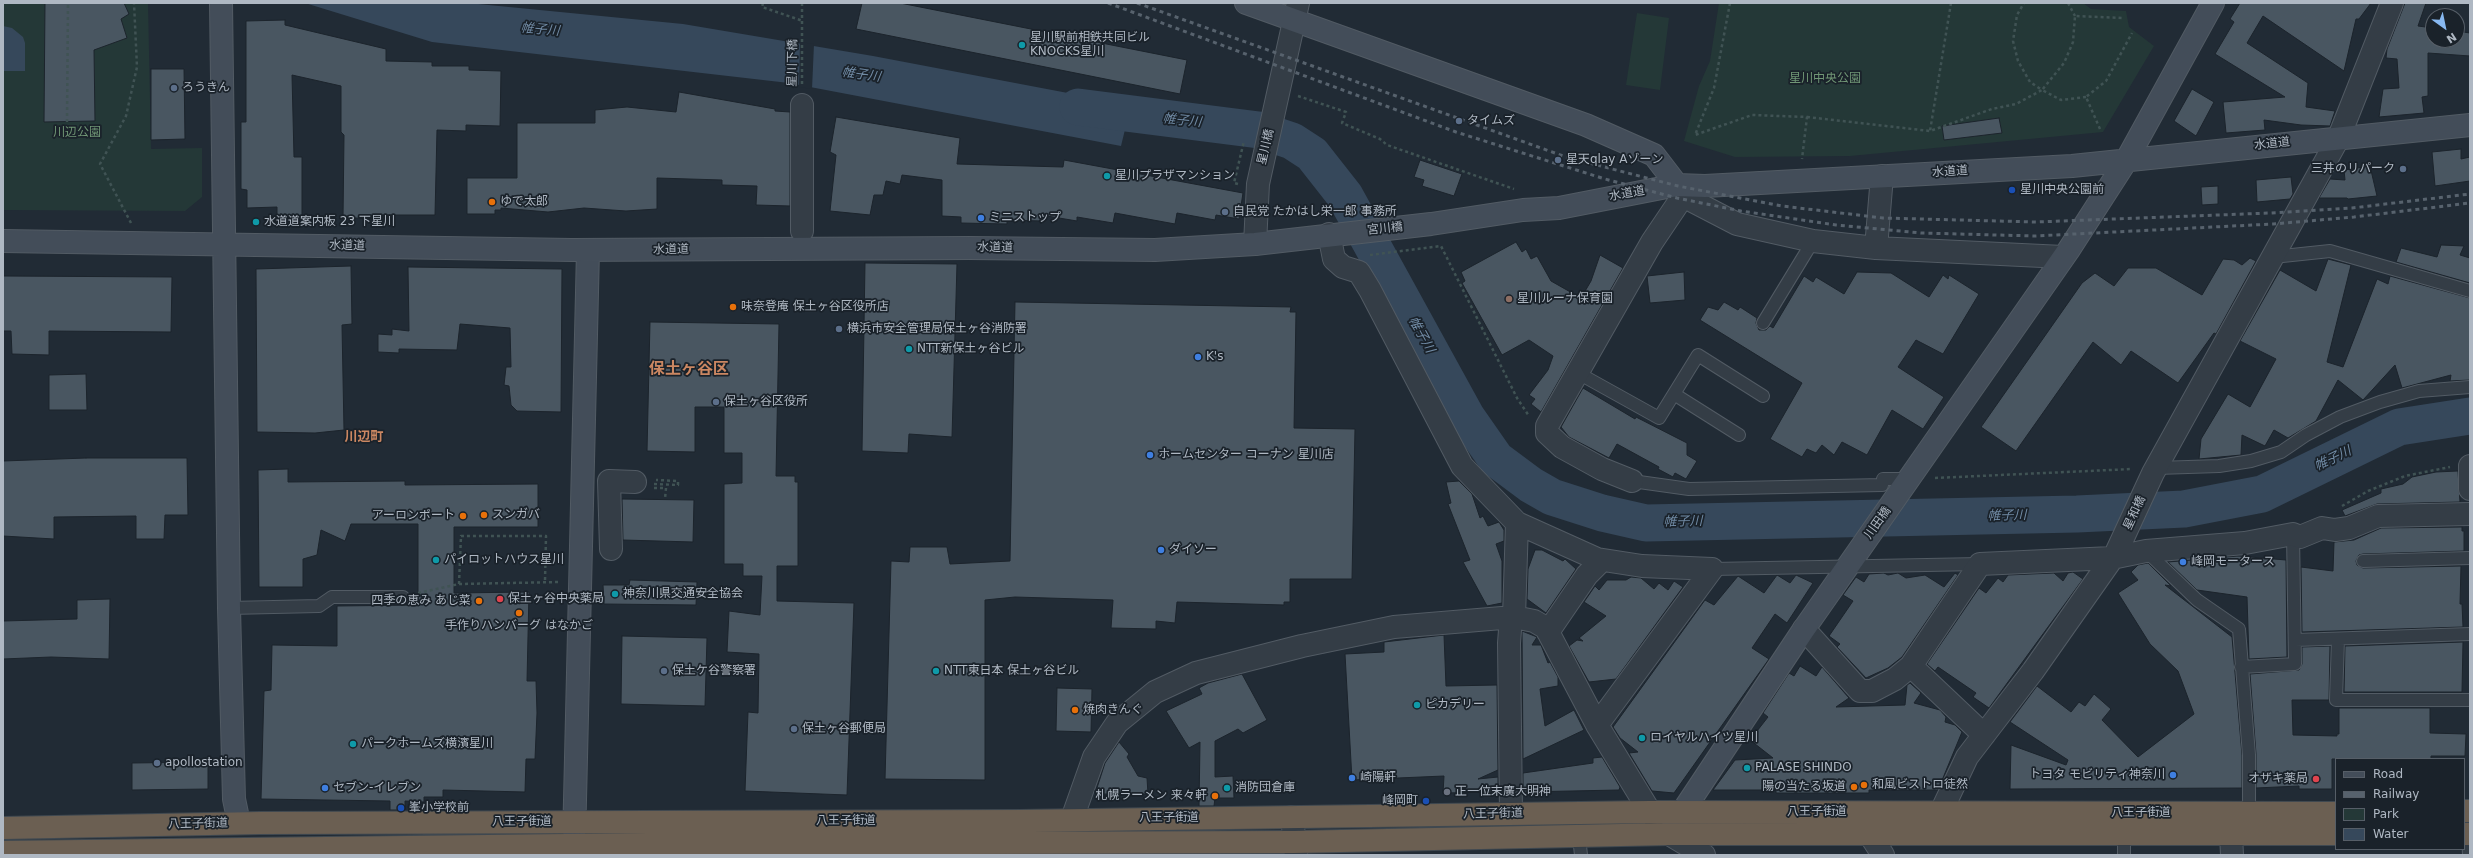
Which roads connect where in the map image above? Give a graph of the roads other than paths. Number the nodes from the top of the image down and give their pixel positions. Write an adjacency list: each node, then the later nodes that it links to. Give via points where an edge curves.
1 (221, 3): 17 (street)
2 (1246, 3): 5 (street)
3 (2213, 3): 9 (street, 川田橋)
4 (2392, 3): 8 (street, 星和橋)
5 (1296, 11): 11 (street, via 1586,125 1654,155); 18 (street, 星川橋, via 1258,184)
6 (802, 104): 13 (street)
7 (2470, 125): 8 (street, 水道道)
8 (2339, 137): 9 (street, 水道道); 22 (street, 星和橋)
9 (2126, 161): 10 (street, 水道道); 21 (street, 川田橋)
10 (1882, 176): 11 (street, 水道道, via 1705,186); 19 (street)
11 (1680, 190): 12 (street, 水道道); 16 (street, via 1737,224); 25 (street)
12 (1431, 224): 14 (street, 宮川橋)
13 (802, 231)
14 (1334, 234): 18 (street, 水道道); 37 (street, via 1334,259 1343,267 1359,272 1462,466)
15 (3, 241): 17 (street, 水道道)
16 (1813, 241): 19 (street); 24 (lane)
17 (226, 244): 20 (street, 水道道); 49 (street)
18 (1256, 244): 20 (street, 水道道, via 1139,251 969,248)
19 (1876, 248): 21 (street)
20 (588, 250): 69 (street)
21 (2063, 257): 32 (street, 川田橋)
22 (2273, 257): 23 (lane, via 2330,251); 31 (street, 星和橋)
23 (2470, 291)
24 (1763, 323)
25 (1578, 373): 27 (lane, via 1659,418); 33 (street, via 1547,426 1547,433 1562,446 1602,469)
26 (2470, 387): 31 (lane, via 2419,391 2380,402 2340,417 2281,452 2251,461)
27 (1674, 394): 28 (lane, via 1698,355); 29 (lane)
28 (1763, 396)
29 (1740, 434)
30 (2470, 466): 35 (street)
31 (2155, 470): 41 (street, 星和橋)
32 (1909, 479): 33 (lane, via 1883,478 1882,486 1689,489); 46 (street, 川田橋)
33 (1632, 481)
34 (646, 483): 39 (street, via 609,481)
35 (2470, 489)
36 (2470, 514): 38 (street, via 2378,516 2349,528 2322,528 2300,537)
37 (1518, 523): 43 (street, via 1556,542); 50 (street)
38 (2293, 534): 40 (street, via 2245,543); 55 (lane)
39 (611, 549)
40 (2146, 551): 41 (street); 57 (lane, via 2197,600 2239,629)
41 (2114, 555): 45 (street); 60 (street, 星和橋, via 2033,671)
42 (2470, 558): 44 (lane)
43 (1602, 560): 47 (street, via 1642,566); 52 (street, via 1587,575)
44 (2363, 561)
45 (1980, 564): 46 (lane); 56 (street)
46 (1847, 567): 47 (lane); 51 (street, 川田橋)
47 (1712, 569): 59 (street)
48 (403, 597): 49 (lane, via 332,597 320,606)
49 (229, 608): 70 (street, via 234,798)
50 (1512, 617): 52 (street, via 1534,621); 65 (street, via 1509,643); 68 (street, via 1394,627 1302,646 1196,673 1162,689 1117,723 1094,757)
51 (1804, 629): 56 (street, via 1860,692 1872,691 1895,679); 62 (street, 川田橋)
52 (1548, 632): 59 (street)
53 (2470, 634): 54 (lane)
54 (2338, 639): 55 (lane); 58 (lane, via 2336,700)
55 (2295, 640): 57 (lane, via 2295,664)
56 (1912, 666): 60 (street)
57 (2241, 667): 66 (lane, via 2249,755)
58 (2470, 700)
59 (1597, 726): 61 (street)
60 (1984, 735): 63 (street, 星和橋, via 1967,757)
61 (1650, 812): 62 (highway, 八王子街道); 65 (highway, 八王子街道); 72 (street)
62 (1681, 812): 63 (highway, 八王子街道); 72 (street, 川田橋)
63 (1941, 812): 66 (highway, 八王子街道)
64 (2335, 813): 66 (highway, 八王子街道)
65 (1511, 814): 67 (highway, 八王子街道)
66 (2249, 814): 77 (street)
67 (1292, 817): 68 (highway, 八王子街道); 79 (street)
68 (1072, 819): 69 (highway, 八王子街道)
69 (574, 822): 70 (highway, 八王子街道); 75 (street)
70 (239, 823): 71 (highway, 八王子街道); 85 (street)
71 (3, 828)
72 (1669, 834): 74 (highway, 八王子街道); 78 (highway, 八王子街道); 87 (street)
73 (2335, 834): 77 (highway, 八王子街道)
74 (1870, 835): 76 (highway, 八王子街道); 88 (street)
75 (574, 845): 80 (highway, 八王子街道); 83 (highway, 八王子街道)
76 (2124, 845): 77 (highway, 八王子街道)
77 (2231, 845)
78 (1580, 846): 79 (highway, 八王子街道)
79 (1295, 848): 81 (highway, 八王子街道)
80 (648, 849): 82 (highway, 八王子街道)
81 (1057, 849): 82 (highway, 八王子街道)
82 (779, 850)
83 (421, 851): 85 (highway, 八王子街道)
84 (3, 852): 86 (highway, 八王子街道)
85 (244, 852): 86 (highway, 八王子街道)
86 (65, 853)
87 (1704, 855)
88 (1884, 855)

